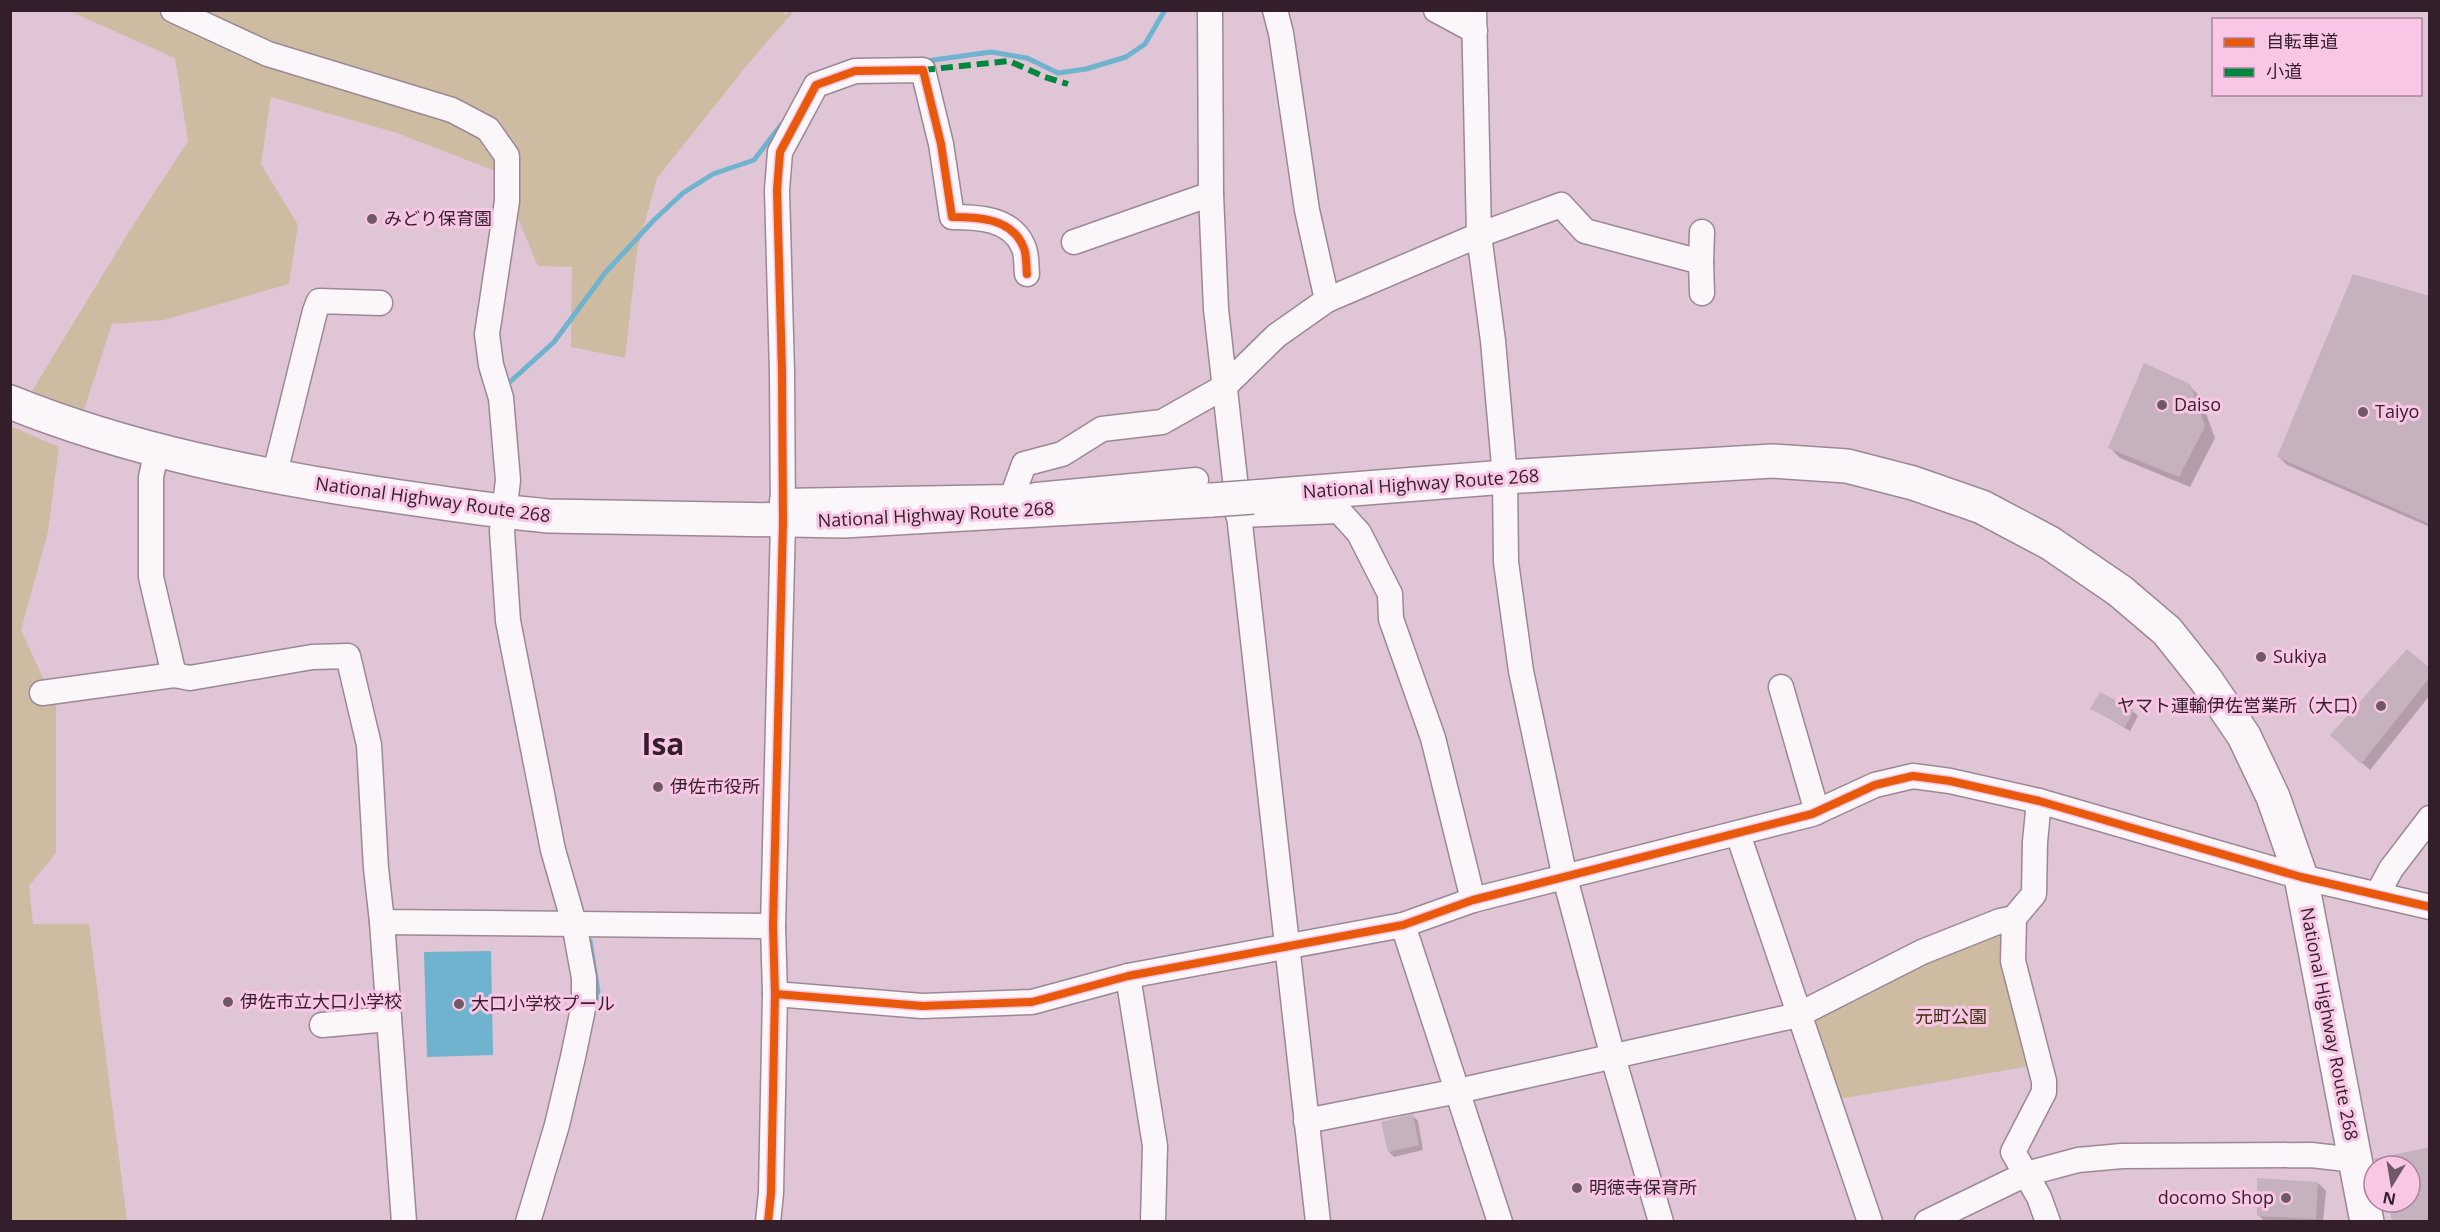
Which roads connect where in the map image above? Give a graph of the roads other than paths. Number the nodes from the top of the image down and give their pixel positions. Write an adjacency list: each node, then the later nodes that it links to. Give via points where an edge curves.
1 (173, 10): 22 (street, via 268,54 452,110 488,129 507,156 507,201 487,334 501,398 508,480)
2 (1210, 10): 6 (street)
3 (1275, 10): 13 (street, via 1307,210)
4 (1436, 10): 5 (street)
5 (1475, 21): 8 (street)
6 (1211, 194): 9 (street); 15 (street)
7 (1702, 232): 10 (street)
8 (1479, 235): 10 (street, via 1561,205 1586,231); 13 (street); 19 (street)
9 (1074, 242)
10 (1701, 262): 12 (street)
11 (1027, 274): 23 (street, via 1024,247 1015,233 980,217 952,217 941,144 923,70 855,71 816,85 780,152 777,190)
12 (1702, 293)
13 (1327, 300): 15 (street, via 1276,336)
14 (380, 303): 18 (street, via 319,301)
15 (1224, 387): 20 (street, via 1162,422 1102,429 1062,454 1024,464); 21 (street)
16 (10, 402): 17 (highway, National Highway Route 268, via 88,431)
17 (156, 450): 18 (highway, National Highway Route 268); 24 (street, via 151,477 151,577)
18 (274, 477): 22 (highway, National Highway Route 268)
19 (1505, 477): 21 (highway, National Highway Route 268); 31 (highway, National Highway Route 268, via 1772,461 1847,466 1914,483 1982,507 2050,543 2112,585 2167,631 2244,736 2274,797); 32 (street, via 1506,562 1521,671)
20 (1012, 497): 21 (street); 23 (street)
21 (1225, 498): 23 (highway, National Highway Route 268, via 844,521); 34 (street, via 1339,511 1359,533 1390,594 1391,619 1433,738); 41 (street)
22 (504, 512): 23 (highway, National Highway Route 268, via 548,516); 38 (street, via 508,621 553,850)
23 (782, 512): 40 (street)
24 (174, 675): 26 (street); 37 (street, via 190,678 312,657 348,656 369,745)
25 (1781, 687): 28 (street)
26 (42, 693)
27 (2039, 801): 28 (street, via 1913,776 1875,785); 31 (street); 36 (street, via 2034,894)
28 (1816, 812): 30 (street)
29 (2430, 818): 33 (street, via 2391,869)
30 (1738, 834): 32 (street); 44 (street)
31 (2301, 877): 33 (street); 50 (highway, National Highway Route 268)
32 (1565, 878): 34 (street); 47 (street)
33 (2377, 895): 35 (street)
34 (1473, 900): 39 (street)
35 (2430, 907)
36 (2014, 918): 44 (street, via 1922,952); 51 (street, via 2015,973 2044,1081 2044,1092 2013,1152)
37 (382, 922): 38 (street); 45 (street)
38 (574, 923): 40 (street); 53 (street, via 584,978 584,1004 557,1125)
39 (1403, 925): 41 (street); 48 (street)
40 (773, 926): 43 (street)
41 (1286, 945): 42 (street); 49 (street)
42 (1128, 976): 43 (street, via 1032,1002 922,1006); 55 (street, via 1155,1146)
43 (775, 994): 54 (street)
44 (1798, 1015): 47 (street); 59 (street)
45 (388, 1019): 46 (street); 52 (street)
46 (322, 1025)
47 (1613, 1057): 48 (street); 58 (street)
48 (1458, 1091): 49 (street); 57 (street)
49 (1306, 1121): 56 (street)
50 (2355, 1160): 51 (street, via 2311,1155 2122,1156 2078,1160); 62 (highway, National Highway Route 268)
51 (2026, 1174): 60 (street); 61 (street)
52 (404, 1221)
53 (528, 1221)
54 (768, 1221)
55 (1154, 1221)
56 (1318, 1221)
57 (1500, 1221)
58 (1661, 1221)
59 (1870, 1221)
60 (1927, 1221)
61 (2048, 1221)
62 (2367, 1221)

